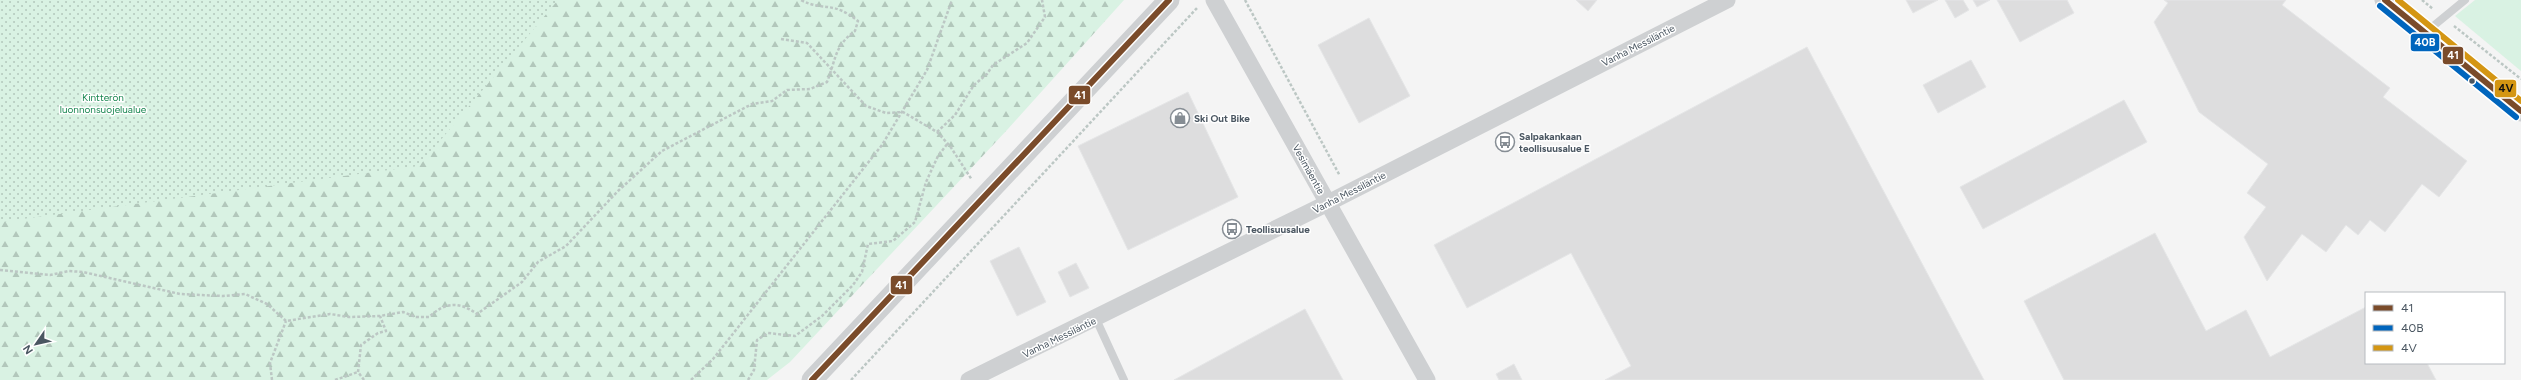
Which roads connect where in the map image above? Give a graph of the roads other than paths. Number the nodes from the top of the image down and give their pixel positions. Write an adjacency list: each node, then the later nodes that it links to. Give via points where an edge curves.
1 (1169, 0): 10 (street)
2 (1727, 0): 8 (street, Vanha Messiläntie)
3 (2385, 0): 6 (street)
4 (2465, 0): 6 (lane)
5 (1206, 3): 8 (street, Vesimäentie)
6 (2426, 33): 7 (street)
7 (2521, 111)
8 (1328, 203): 9 (street, Vanha Messiläntie); 13 (street, Vesimäentie)
9 (1096, 319): 11 (street, Vanha Messiläntie); 12 (lane)
10 (812, 380)
11 (969, 380)
12 (1124, 380)
13 (1427, 380)

